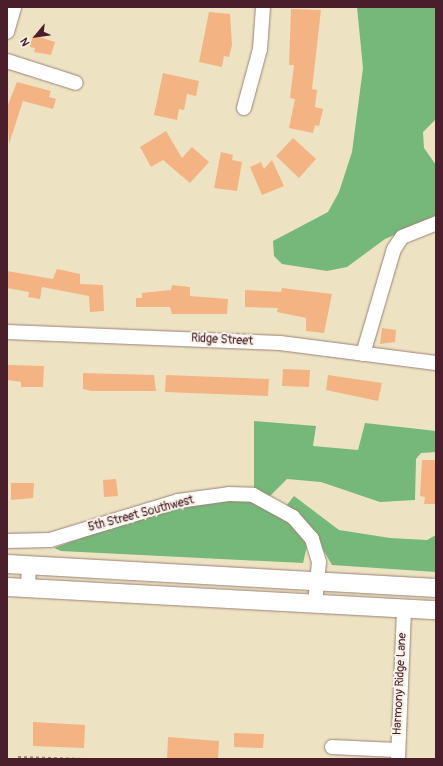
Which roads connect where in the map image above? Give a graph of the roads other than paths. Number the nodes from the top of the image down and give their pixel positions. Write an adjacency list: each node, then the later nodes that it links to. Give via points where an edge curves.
1 (14, 7): 3 (street)
2 (262, 7): 6 (street, via 260,48)
3 (7, 32)
4 (7, 61): 5 (street)
5 (76, 83)
6 (244, 108)
7 (436, 223): 9 (street, via 402,237 394,249)
8 (7, 332): 9 (street, Ridge Street, via 228,339)
9 (363, 354): 10 (street, Ridge Street)
10 (436, 363)
11 (7, 540): 14 (street, 5th Street Southwest, via 50,540 178,502 229,494 253,495 293,517 312,539 319,562)
12 (7, 564): 13 (main road)
13 (29, 566): 14 (main road); 17 (street)
14 (318, 582): 16 (main road); 18 (street, 5th Street Southwest)
15 (7, 588): 17 (main road)
16 (436, 588)
17 (28, 589): 18 (main road)
18 (315, 604): 19 (main road)
19 (404, 608): 20 (main road); 22 (street, Harmony Ridge Lane)
20 (436, 610)
21 (332, 747): 22 (street)
22 (397, 754)

